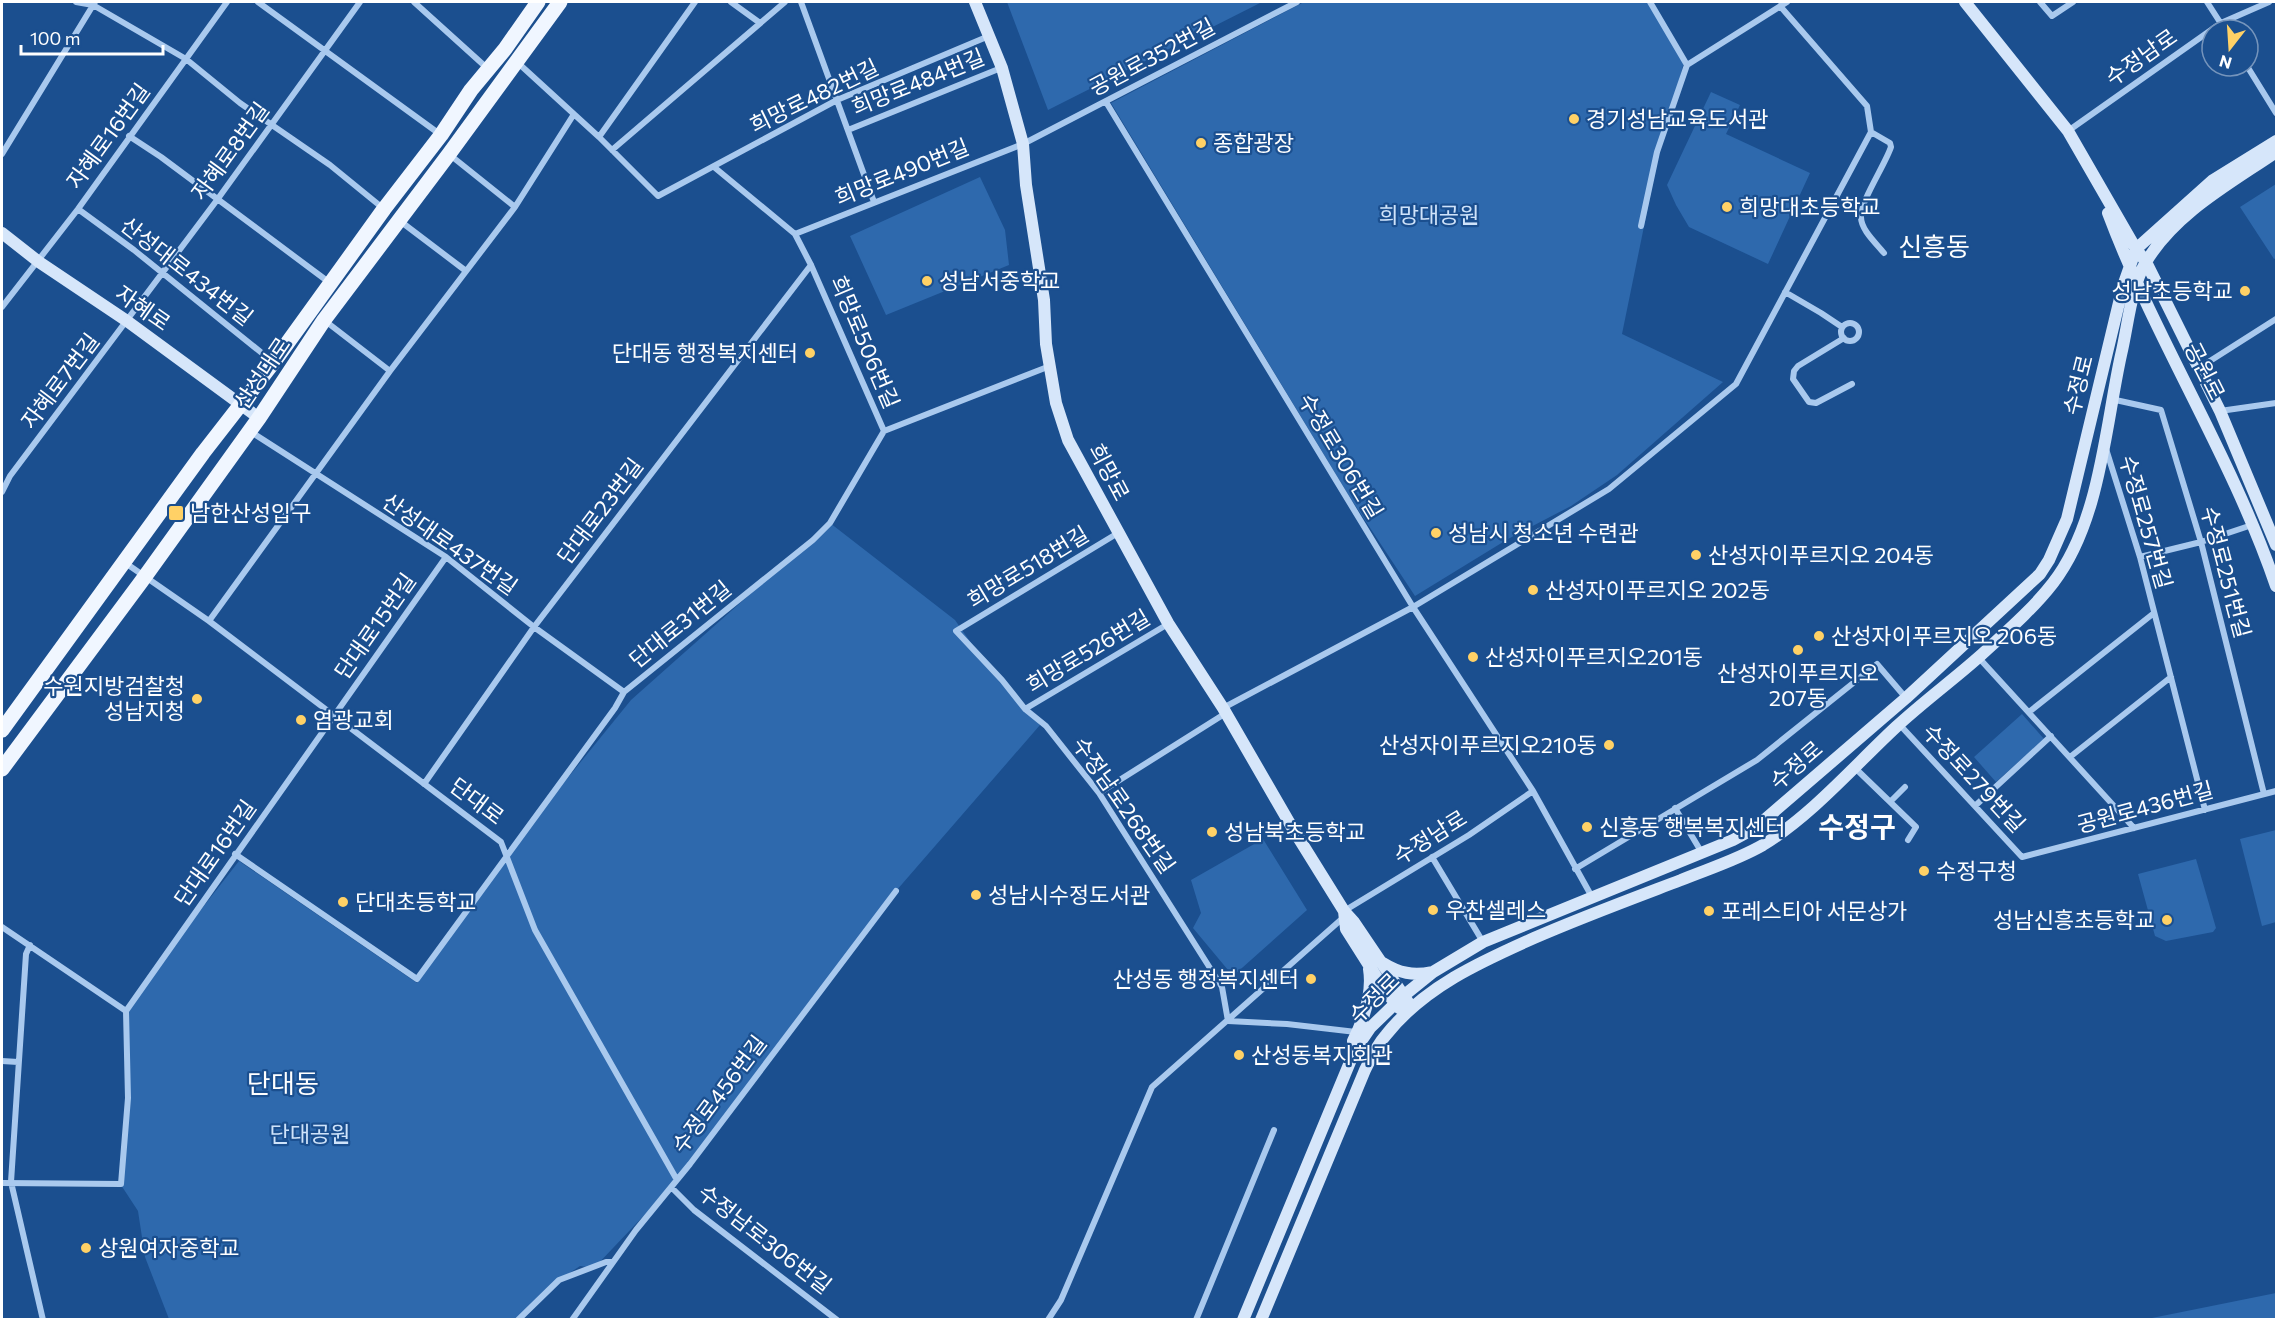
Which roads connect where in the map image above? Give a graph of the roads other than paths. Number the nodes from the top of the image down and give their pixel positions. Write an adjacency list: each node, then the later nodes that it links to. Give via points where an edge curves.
1 (76, 2): 21 (street)
2 (227, 2): 29 (street, 자혜로16번길)
3 (258, 2): 28 (street)
4 (360, 2): 28 (street, 자혜로8번길)
5 (414, 2): 33 (street)
6 (538, 2): 33 (main road, 산성대로)
7 (560, 2): 30 (main road, 산성대로)
8 (695, 2): 45 (street)
9 (731, 2): 25 (street)
10 (785, 2): 25 (street)
11 (801, 2): 35 (street)
12 (975, 2): 26 (main road, 희망로)
13 (1297, 2): 36 (street, 공원로352번길)
14 (1650, 2): 31 (street)
15 (1787, 2): 22 (street)
16 (1965, 2): 41 (main road, 공원로)
17 (2040, 2): 18 (street, via 2052,16)
18 (2073, 2)
19 (2207, 2): 23 (street)
20 (2269, 2): 24 (street, 수정남로)
21 (94, 3): 29 (street); 50 (street)
22 (1780, 6): 31 (street); 42 (street, via 1868,106)
23 (2218, 18)
24 (2232, 18)
25 (760, 23): 48 (street)
26 (989, 36): 32 (main road, 희망로); 35 (street, 희망로482번길)
27 (2200, 38): 41 (street, 수정남로)
28 (325, 52): 39 (street, 자혜로8번길); 43 (street)
29 (186, 59): 39 (street); 44 (street, 자혜로16번길)
30 (515, 61): 38 (street); 51 (main road, 산성대로)
31 (1687, 64): 60 (street, via 1657,152)
32 (1002, 68): 40 (street, 희망로484번길); 47 (main road, 희망로)
33 (488, 69): 43 (main road, 산성대로)
34 (2255, 78): 37 (street)
35 (837, 100): 40 (street); 52 (street, 희망로482번길)
36 (1106, 102): 47 (street, 공원로352번길); 104 (street, 수정로306번길)
37 (2277, 113)
38 (574, 114): 45 (street); 56 (street)
39 (272, 124): 54 (street, 자혜로8번길); 58 (street)
40 (848, 130): 55 (street)
41 (2068, 131): 53 (main road, 공원로)
42 (1871, 132): 64 (street, via 1891,147 1861,217); 73 (street)
43 (441, 135): 58 (main road, 산성대로)
44 (129, 136): 54 (street); 57 (street, 자혜로16번길)
45 (599, 137): 48 (street)
46 (2277, 141): 63 (main road, 수정로, via 2213,180)
47 (1023, 144): 55 (street, 희망로490번길); 81 (main road, 희망로)
48 (612, 150): 52 (street, 희망로482번길, via 658,196)
49 (2277, 152): 66 (main road, 수정로, via 2211,196 2171,230)
50 (2, 154)
51 (449, 154): 56 (street); 59 (main road, 산성대로)
52 (714, 167): 62 (street, 희망로506번길)
53 (2094, 176): 63 (main road, 공원로); 68 (main road, 공원로)
54 (217, 200): 70 (street, 자혜로8번길); 72 (street)
55 (874, 202): 62 (street, 희망로490번길)
56 (515, 207): 69 (street)
57 (78, 209): 65 (street, 자혜로16번길); 70 (street, 산성대로434번길)
58 (384, 209): 72 (main road, 산성대로)
59 (400, 221): 69 (street); 76 (main road, 산성대로)
60 (1641, 226)
61 (2, 232): 65 (main road, 자혜로)
62 (795, 234): 67 (street, 희망로506번길)
63 (2136, 249): 66 (main road, 공원로); 68 (main road, 수정로)
64 (1884, 253)
65 (39, 262): 74 (street, 자혜로16번길); 77 (main road, 자혜로)
66 (2146, 262): 71 (main road, 수정로); 82 (main road, 공원로)
67 (812, 265): 91 (street, 희망로506번길); 108 (street, 단대로23번길)
68 (2128, 267): 71 (main road, 공원로); 113 (main road, 수정로, via 2067,519 2049,560 2029,586)
69 (466, 271): 83 (street)
70 (163, 273): 77 (street, 자혜로8번길); 80 (street, 산성대로434번길)
71 (2137, 283): 85 (main road, 수정로); 95 (main road, 공원로)
72 (331, 284): 80 (main road, 산성대로)
73 (1785, 292): 78 (street); 104 (street, via 1736,384 1610,489)
74 (2, 307)
75 (2277, 319): 82 (street)
76 (324, 320): 83 (street); 89 (main road, 산성대로)
77 (127, 321): 87 (main road, 자혜로); 94 (street, 자혜로7번길)
78 (1842, 327): 79 (street); 79 (street, via 1852,322 1860,332 1850,341)
79 (1844, 338): 84 (street, via 1798,366 1793,380 1809,402 1816,403)
80 (273, 363): 87 (main road, 산성대로)
81 (1050, 366): 91 (street, 희망로506번길); 96 (main road, 희망로, via 1068,440)
82 (2199, 368): 88 (main road, 공원로)
83 (390, 371): 93 (street)
84 (1852, 384)
85 (2111, 399): 92 (main road, 수정로); 97 (street, 수정로251번길, via 2161,410)
86 (2277, 403): 88 (street)
87 (240, 404): 89 (main road, 자혜로); 101 (main road, 산성대로)
88 (2220, 411): 98 (main road, 공원로)
89 (259, 418): 90 (main road, 산성대로)
90 (250, 431): 93 (street, 산성대로437번길); 102 (main road, 산성대로)
91 (884, 431): 112 (street, 단대로31번길, via 830,523)
92 (2104, 441): 100 (street, 수정로257번길); 110 (main road, 수정로, via 2085,524 2067,562 2043,595)
93 (316, 475): 99 (street, 산성대로437번길); 106 (street)
94 (2, 492)
95 (2253, 525): 97 (street); 103 (main road, 공원로)
96 (1118, 533): 107 (main road, 희망로); 109 (street, 희망로518번길)
97 (2200, 542): 100 (street); 129 (street, 수정로251번길)
98 (2277, 545)
99 (446, 557): 108 (street, 산성대로437번길); 117 (street, 단대로15번길)
100 (2140, 557): 105 (street, 수정로257번길)
101 (124, 562): 102 (street, 단대로); 119 (main road, 산성대로)
102 (144, 577): 106 (street, 단대로); 123 (main road, 산성대로)
103 (2277, 586)
104 (1413, 607): 115 (street); 126 (street, 수정로306번길)
105 (2154, 613): 111 (street, 수정로257번길); 116 (street, 수정로257번길)
106 (209, 621): 117 (street, 단대로)
107 (1168, 623): 114 (street, 희망로526번길); 115 (main road, 희망로)
108 (534, 627): 112 (street, 산성대로437번길); 124 (street, 단대로23번길)
109 (956, 632): 114 (street, 수정남로268번길)
110 (1978, 657): 116 (street); 118 (main road, 수정로)
111 (2171, 677): 121 (street); 133 (street, 수정로257번길)
112 (624, 692): 140 (street, 단대로31번길)
113 (1906, 698): 132 (street, via 1877,664 1757,760); 134 (main road, 수정로)
114 (1025, 709): 128 (street, 수정남로268번길, via 1046,726)
115 (1224, 711): 128 (street); 146 (main road, 희망로)
116 (2029, 712): 120 (street)
117 (333, 715): 124 (street, 단대로); 139 (street, 단대로16번길)
118 (1899, 724): 122 (main road, 수정로); 131 (street, 수정로279번길)
119 (2, 730)
120 (2051, 736): 121 (street); 131 (street)
121 (2070, 757): 135 (street)
122 (1854, 767): 130 (street); 137 (main road, 수정로, via 1786,830)
123 (2, 769)
124 (424, 784): 140 (street, 단대로, via 501,843)
125 (1905, 787): 130 (street)
126 (1533, 791): 142 (street, 수정남로); 143 (street, 수정로306번길)
127 (2277, 791): 129 (street, 공원로436번길)
128 (1099, 793): 155 (street, 수정남로268번길, via 1222,987)
129 (2264, 794): 133 (street, 공원로436번길)
130 (1890, 802): 136 (street, via 1916,827)
131 (1976, 805): 141 (street, 수정로279번길)
132 (1674, 808): 138 (street); 143 (street)
133 (2205, 810): 135 (street, 공원로436번길)
134 (1755, 828): 137 (main road); 138 (main road, 수정로)
135 (2134, 828): 141 (street, 공원로436번길)
136 (1908, 840)
137 (1764, 844): 154 (main road, 수정로, via 1496,955 1467,969)
138 (1702, 853): 145 (main road, 수정로)
139 (235, 854): 140 (street, 단대로31번길, via 417,979); 153 (street, 단대로16번길)
140 (506, 854): 161 (street, 단대로, via 535,930)
141 (2022, 857)
142 (1432, 858): 146 (street, 수정남로); 148 (street)
143 (1575, 868): 145 (street, 수정로306번길)
144 (896, 891): 161 (street, 수정로456번길)
145 (1592, 897): 148 (main road, 수정로)
146 (1345, 914): 150 (main road, 희망로, via 1354,922); 155 (street, 수정남로)
147 (2, 927): 149 (street)
148 (1483, 942): 151 (main road, 수정로)
149 (30, 945): 153 (street); 158 (street, via 26,954)
150 (1374, 963): 151 (main road, via 1416,975); 152 (main road, 희망로); 156 (main road, via 1369,1000)
151 (1433, 972): 152 (main road, 수정로)
152 (1398, 1001): 154 (main road, 희망로); 159 (main road, 수정로, via 1362,1037)
153 (126, 1011): 162 (street, via 128,1098 121,1185)
154 (1409, 1011): 173 (main road, 수정로, via 1386,1035 1365,1070)
155 (1228, 1021): 156 (street); 170 (street, 수정남로, via 1152,1087 1061,1300)
156 (1357, 1033): 159 (main road, via 1348,1050)
157 (2, 1061): 158 (street)
158 (18, 1062): 162 (street)
159 (1345, 1073): 172 (main road, 수정로)
160 (1274, 1130): 171 (street)
161 (677, 1180): 164 (street, 수정로456번길)
162 (11, 1182): 163 (street); 166 (street)
163 (2, 1183)
164 (671, 1187): 165 (street, 수정로456번길); 169 (street, 수정남로306번길, via 694,1210)
165 (614, 1262): 167 (street, via 559,1280); 168 (street, 수정로456번길)
166 (43, 1320)
167 (518, 1320)
168 (572, 1320)
169 (837, 1320)
170 (1048, 1320)
171 (1196, 1320)
172 (1243, 1320)
173 (1261, 1320)

